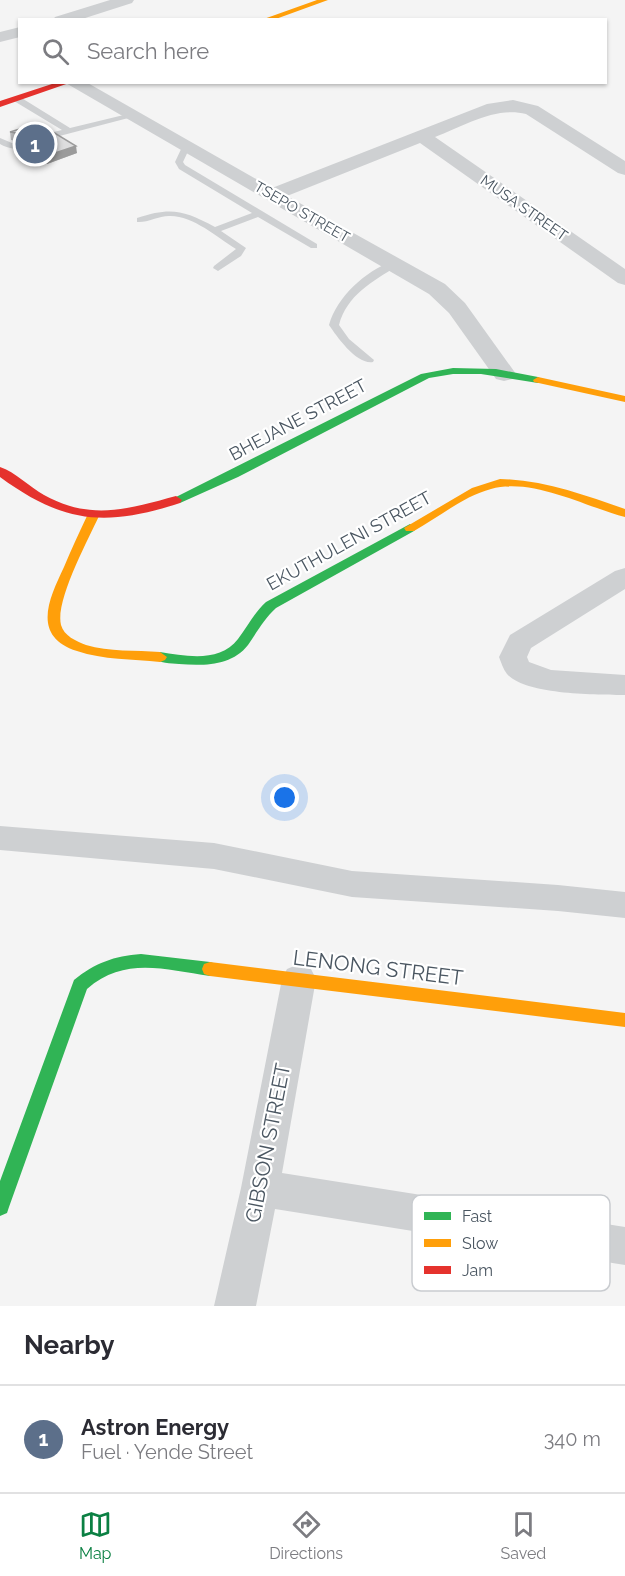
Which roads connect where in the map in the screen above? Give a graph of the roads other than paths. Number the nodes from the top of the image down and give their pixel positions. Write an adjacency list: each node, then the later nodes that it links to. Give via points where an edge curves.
1 (126, 0): 3 (street)
2 (324, 0): 4 (street)
3 (68, 18)
4 (270, 18)
5 (18, 32): 6 (street)
6 (0, 37)
7 (64, 84): 9 (street)
8 (74, 84): 11 (street, TSEPO STREET)
9 (17, 99): 10 (street); 12 (lane)
10 (0, 104)
11 (132, 116): 12 (lane); 17 (street, TSEPO STREET)
12 (68, 130): 13 (lane)
13 (48, 136)
14 (422, 136): 18 (street, via 493,108 513,105 532,110); 19 (street); 26 (street, MUSA STREET)
15 (0, 141): 16 (lane)
16 (18, 145)
17 (186, 147): 19 (street, TSEPO STREET); 20 (lane, via 179,162 182,166)
18 (625, 169)
19 (271, 195): 24 (street, TSEPO STREET)
20 (259, 213): 22 (lane); 23 (lane)
21 (140, 220): 22 (lane, via 172,211)
22 (214, 231): 25 (lane, via 241,248)
23 (314, 246)
24 (393, 264): 27 (lane, via 346,298 336,312 334,325 345,341); 28 (street, TSEPO STREET, via 448,297)
25 (218, 268)
26 (625, 279)
27 (369, 360)
28 (504, 374): 29 (street, BHEJANE STREET); 32 (street, BHEJANE STREET, via 465,370 422,376 183,498 151,509)
29 (625, 399)
30 (0, 471): 32 (street, BHEJANE STREET, via 46,503)
31 (625, 513): 32 (street, EKUTHULENI STREET, via 525,484 488,485 271,605 256,618 246,640 230,655 197,661 82,648 70,643 55,628 54,601)
32 (93, 516)
33 (625, 577): 34 (street, via 520,642 512,660 517,668 541,680)
34 (625, 685)
35 (0, 838): 36 (street, via 214,856 352,884)
36 (625, 905)
37 (299, 979): 38 (street, LENONG STREET); 39 (street, GIBSON STREET); 40 (street, LENONG STREET, via 126,960 92,971 80,985)
38 (625, 1020)
39 (260, 1188): 41 (street); 44 (street, GIBSON STREET)
40 (0, 1207)
41 (412, 1212)
42 (610, 1244): 43 (street)
43 (625, 1246)
44 (235, 1306)

